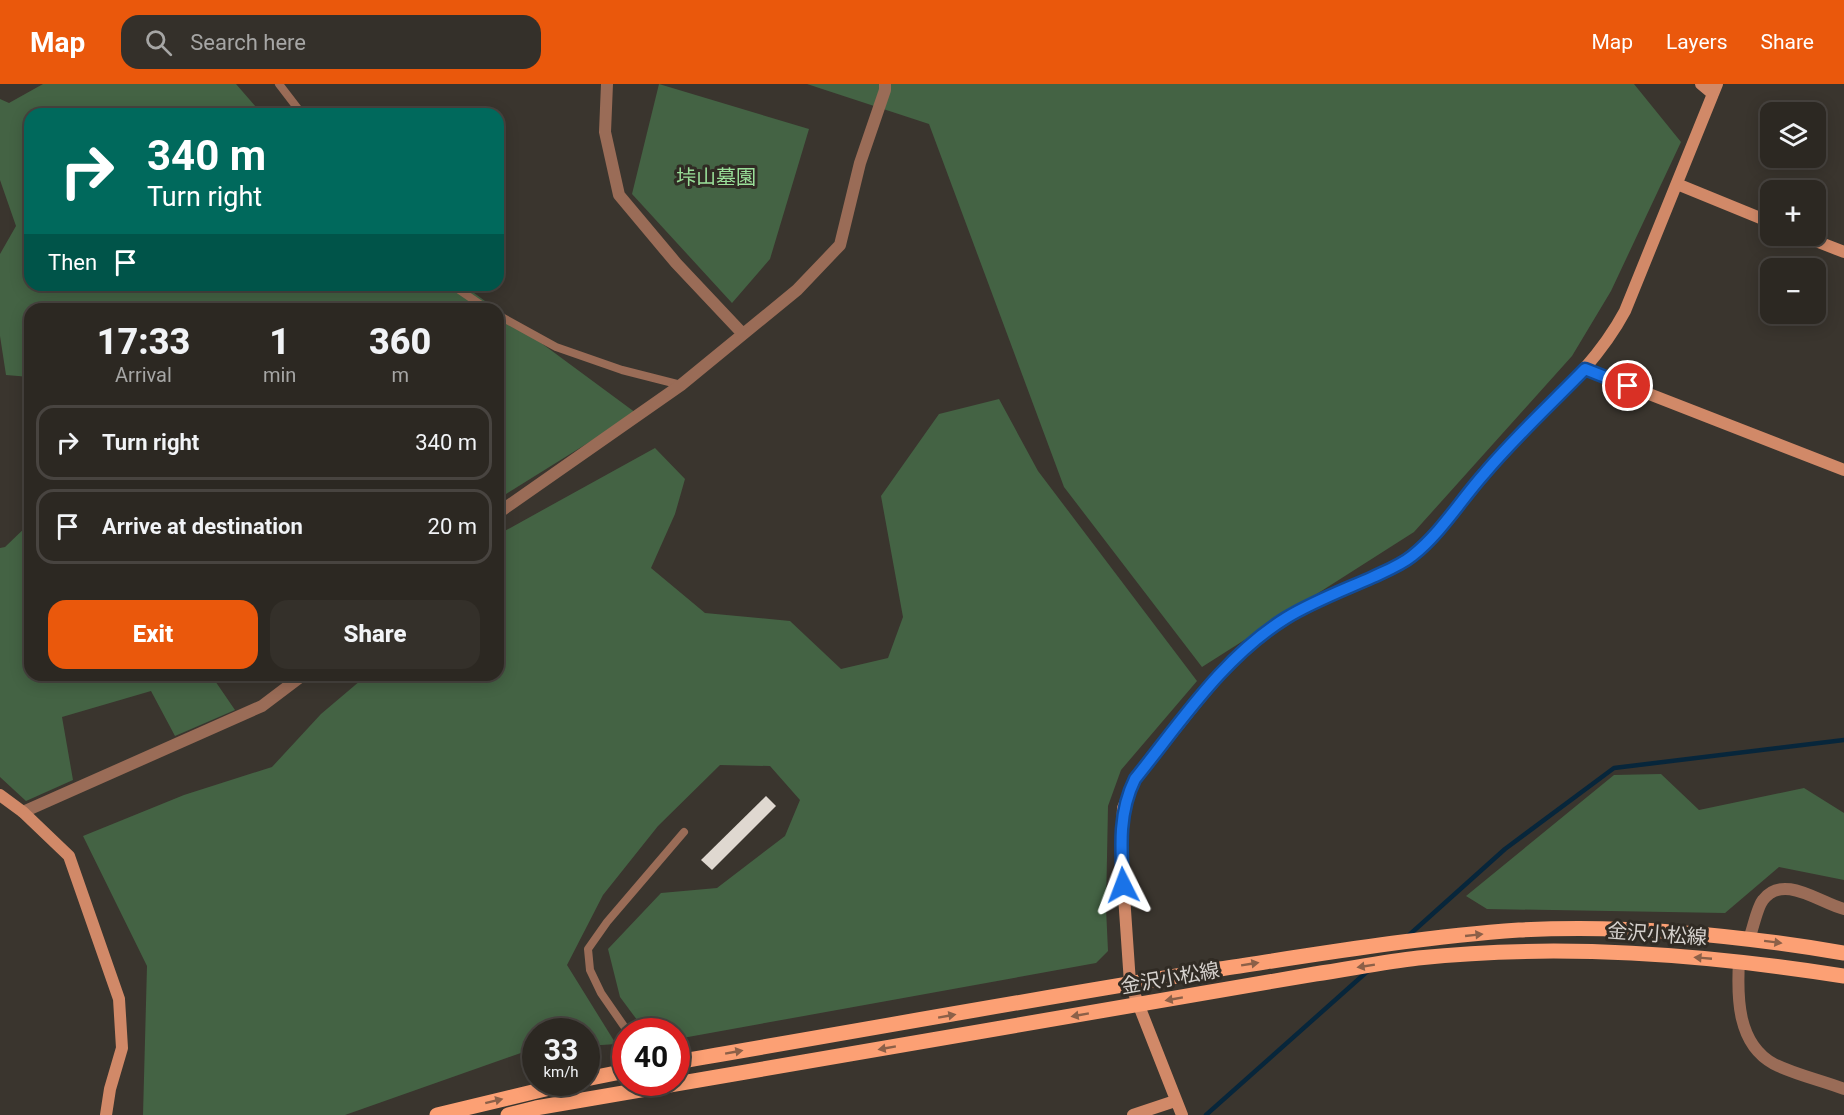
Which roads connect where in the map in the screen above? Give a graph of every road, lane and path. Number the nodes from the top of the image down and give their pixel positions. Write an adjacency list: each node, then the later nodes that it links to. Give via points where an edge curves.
1 (279, 84): 6 (lane)
2 (607, 84): 14 (street, via 605,132 619,195)
3 (885, 84): 14 (street, via 840,245 796,290)
4 (1701, 84): 5 (street)
5 (1715, 89): 7 (street)
6 (297, 108)
7 (1677, 184): 8 (street); 15 (street, via 1616,330)
8 (1760, 218)
9 (1826, 245): 10 (street)
10 (1844, 252)
11 (461, 291): 12 (lane)
12 (478, 303)
13 (504, 318): 16 (lane, via 556,347)
14 (742, 333): 16 (street)
15 (1585, 369): 17 (street); 28 (street, via 1517,437 1433,537 1412,556 1311,604 1239,654 1135,779 1123,808 1121,852)
16 (681, 385): 18 (street)
17 (1844, 470)
18 (504, 509)
19 (295, 681): 21 (street, via 262,706)
20 (0, 795): 21 (street)
21 (23, 812): 35 (street, via 69,856 119,999 122,1048)
22 (684, 832): 30 (lane, via 588,949 590,970)
23 (1844, 909): 24 (street, via 1787,888 1773,890 1762,900)
24 (1749, 939): 25 (main road, 金沢小松線, one-way to 25); 28 (main road, 金沢小松線, one-way to 24, via 1312,955 1520,930 1623,929)
25 (1844, 953)
26 (1739, 961): 27 (main road, 金沢小松線); 29 (main road, 金沢小松線, one-way to 29, via 1622,951 1418,958); 32 (street, via 1740,1015 1755,1048 1772,1063)
27 (1844, 975)
28 (1130, 983): 29 (street); 31 (main road, 金沢小松線, one-way to 28)
29 (1137, 1005): 34 (street); 37 (main road, 金沢小松線, one-way to 37)
30 (618, 1018)
31 (690, 1060)
32 (1844, 1089)
33 (522, 1095): 36 (main road, one-way to 33)
34 (1178, 1107): 38 (street)
35 (106, 1115)
36 (437, 1115)
37 (508, 1115)
38 (1133, 1115)

